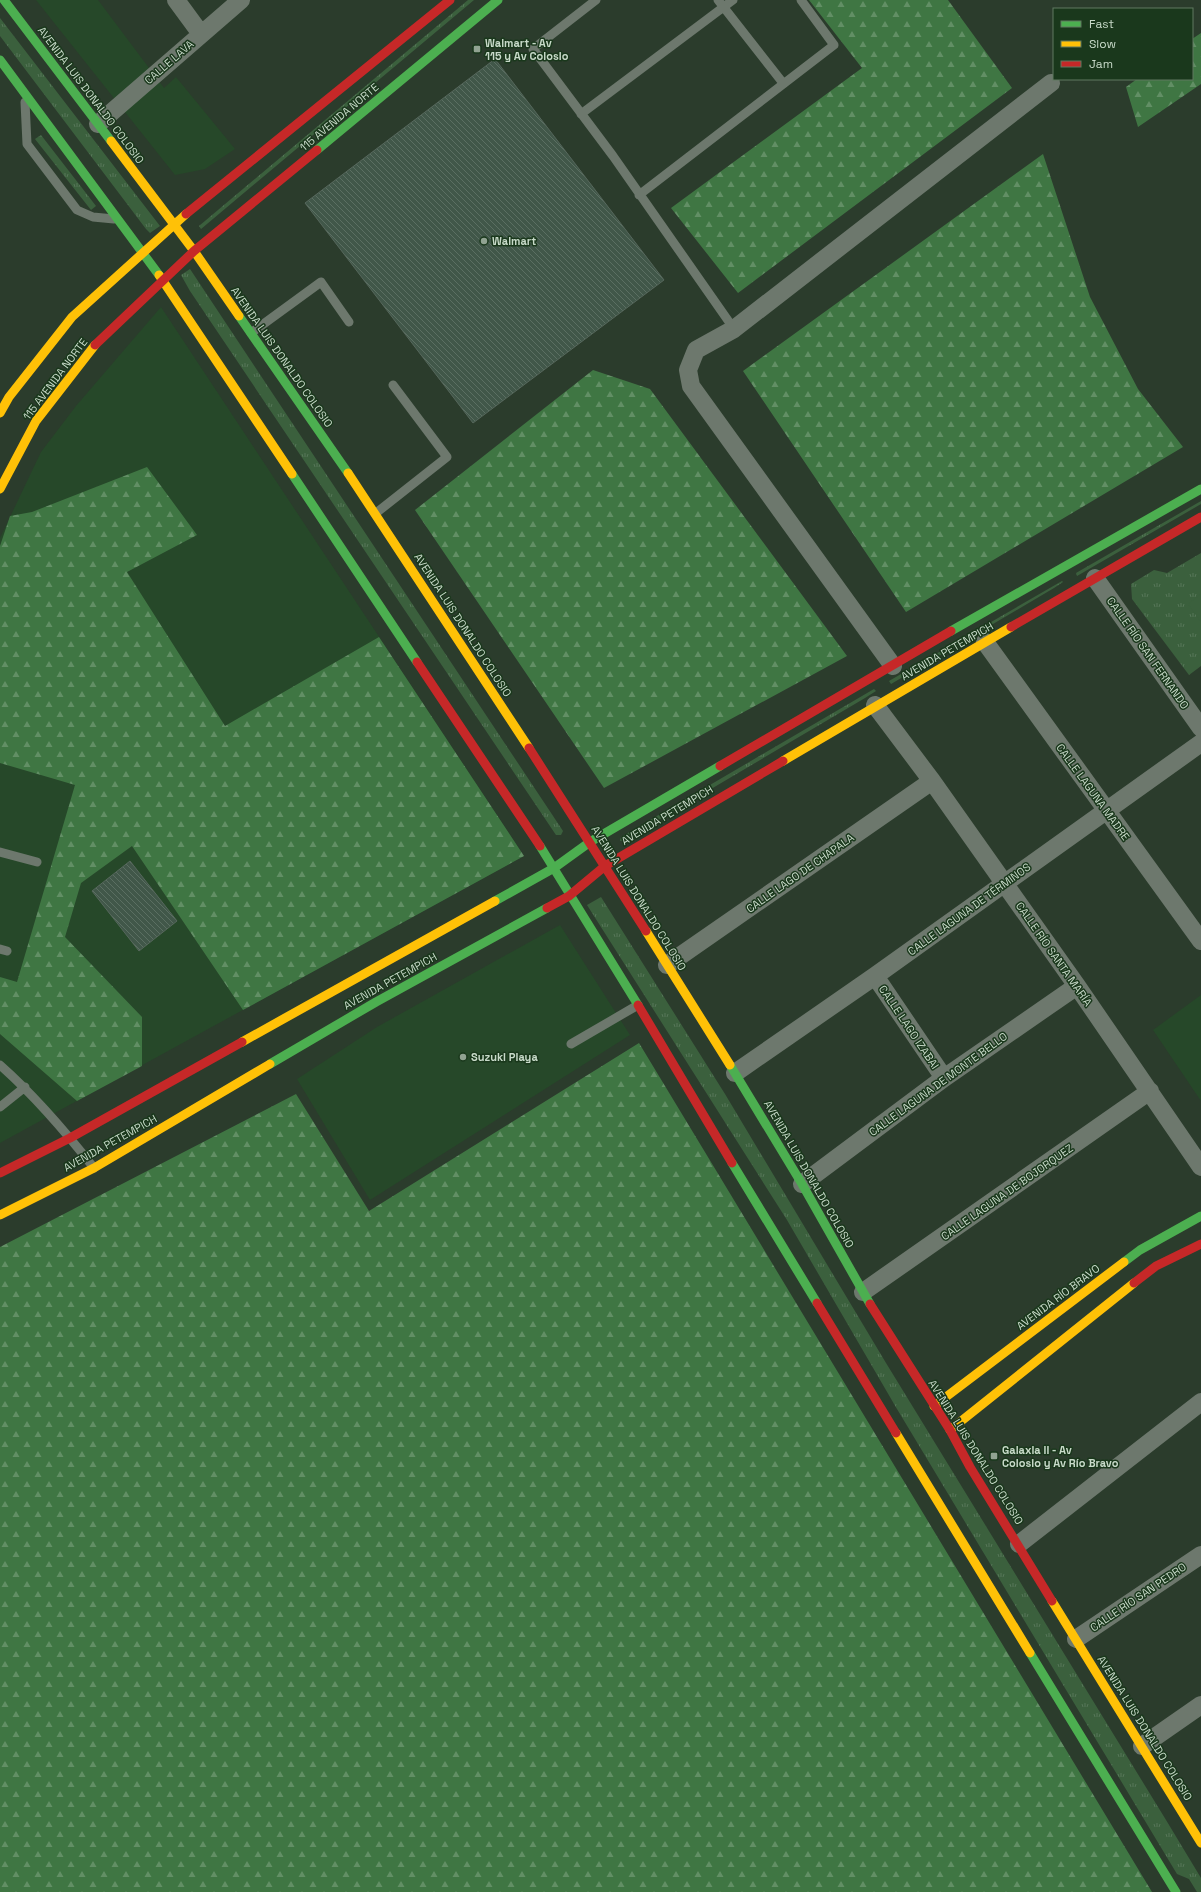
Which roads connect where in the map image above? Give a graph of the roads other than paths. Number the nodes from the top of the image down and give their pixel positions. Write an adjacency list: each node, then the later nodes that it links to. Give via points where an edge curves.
1 (4, 0): 16 (main road, AVENIDA LUIS DONALDO COLOSIO)
2 (176, 0): 10 (street)
3 (241, 0): 10 (street, CALLE LAVA)
4 (498, 0): 20 (main road, 115 AVENIDA NORTE)
5 (596, 0): 15 (lane, via 533,49)
6 (733, 0): 9 (lane)
7 (801, 0): 12 (lane, via 834,45)
8 (448, 1): 19 (main road, 115 AVENIDA NORTE)
9 (720, 4): 12 (lane); 15 (lane)
10 (201, 34): 16 (street, CALLE LAVA)
11 (0, 60): 14 (main road)
12 (783, 83): 17 (lane)
13 (1051, 83): 24 (street)
14 (25, 94): 18 (main road); 18 (lane, via 27,144 77,210 93,217)
15 (581, 114): 17 (lane)
16 (98, 124): 19 (main road, AVENIDA LUIS DONALDO COLOSIO)
17 (639, 195): 24 (lane)
18 (118, 219): 21 (main road)
19 (174, 224): 20 (main road, AVENIDA LUIS DONALDO COLOSIO); 21 (main road, 115 AVENIDA NORTE)
20 (194, 251): 22 (main road, 115 AVENIDA NORTE); 25 (main road, AVENIDA LUIS DONALDO COLOSIO)
21 (143, 252): 22 (main road); 27 (main road, via 72,318 9,397)
22 (163, 280): 28 (main road, 115 AVENIDA NORTE, via 91,349 36,421); 44 (main road)
23 (349, 322): 25 (lane, via 321,282)
24 (734, 329): 34 (street, via 696,350 688,370 692,386)
25 (251, 333): 30 (main road, AVENIDA LUIS DONALDO COLOSIO)
26 (393, 385): 30 (lane, via 447,457)
27 (0, 413)
28 (0, 489)
29 (1201, 489): 34 (main road, AVENIDA PETEMPICH, via 966,621)
30 (376, 513): 40 (main road, AVENIDA LUIS DONALDO COLOSIO)
31 (1201, 517): 32 (main road, AVENIDA PETEMPICH)
32 (1095, 578): 33 (main road, AVENIDA PETEMPICH); 36 (street, CALLE RÍO SAN FERNANDO)
33 (985, 642): 35 (main road, AVENIDA PETEMPICH); 39 (street, CALLE LAGUNA MADRE)
34 (893, 666): 40 (main road, AVENIDA PETEMPICH)
35 (875, 705): 38 (street, CALLE RÍO SANTA MARÍA); 43 (main road, AVENIDA PETEMPICH)
36 (1201, 728)
37 (1201, 743): 39 (street, CALLE LAGUNA DE TÉRMINOS)
38 (932, 781): 45 (street, CALLE RÍO SANTA MARÍA); 48 (street, CALLE LAGO DE CHAPALA)
39 (1106, 810): 45 (street, CALLE LAGUNA DE TÉRMINOS); 47 (street, CALLE LAGUNA MADRE)
40 (590, 842): 43 (main road, AVENIDA LUIS DONALDO COLOSIO); 44 (main road, AVENIDA PETEMPICH)
41 (0, 852): 42 (lane)
42 (37, 862)
43 (605, 866): 46 (main road, AVENIDA PETEMPICH); 48 (main road, AVENIDA LUIS DONALDO COLOSIO)
44 (554, 868): 46 (main road); 59 (main road, AVENIDA PETEMPICH)
45 (1004, 884): 49 (street, CALLE LAGUNA DE TÉRMINOS); 50 (street, CALLE RÍO SANTA MARÍA)
46 (568, 896): 51 (main road); 61 (main road, AVENIDA PETEMPICH, via 376,1002)
47 (1201, 941)
48 (667, 965): 54 (main road, AVENIDA LUIS DONALDO COLOSIO)
49 (875, 976): 54 (street, CALLE LAGUNA DE TÉRMINOS); 55 (street, CALLE LAGO IZABAI)
50 (1077, 986): 55 (street, CALLE LAGUNA DE MONTE BELLO); 57 (street, CALLE RÍO SANTA MARÍA)
51 (638, 1005): 52 (lane); 77 (main road, via 726,1154)
52 (571, 1044)
53 (0, 1065): 56 (lane)
54 (735, 1073): 63 (main road, AVENIDA LUIS DONALDO COLOSIO)
55 (944, 1078): 63 (street, CALLE LAGUNA DE MONTE BELLO)
56 (25, 1088): 58 (lane); 59 (lane)
57 (1150, 1091): 60 (street, CALLE RÍO SANTA MARÍA); 67 (street, CALLE LAGUNA DE BOJORQUEZ)
58 (0, 1107)
59 (70, 1138): 61 (lane); 62 (main road, AVENIDA PETEMPICH)
60 (1201, 1167)
61 (94, 1168): 64 (main road, AVENIDA PETEMPICH)
62 (0, 1172)
63 (802, 1184): 67 (main road, AVENIDA LUIS DONALDO COLOSIO)
64 (0, 1215)
65 (1201, 1216): 69 (main road, AVENIDA RÍO BRAVO, via 1140,1250)
66 (1201, 1244): 70 (main road, via 1156,1266)
67 (863, 1292): 69 (main road, AVENIDA LUIS DONALDO COLOSIO)
68 (1201, 1402): 71 (street)
69 (934, 1406): 70 (main road, AVENIDA LUIS DONALDO COLOSIO)
70 (950, 1430): 71 (main road, AVENIDA LUIS DONALDO COLOSIO, via 970,1467)
71 (1019, 1544): 73 (main road, AVENIDA LUIS DONALDO COLOSIO)
72 (1201, 1555): 73 (street, CALLE RÍO SAN PEDRO)
73 (1076, 1639): 75 (main road, AVENIDA LUIS DONALDO COLOSIO)
74 (1201, 1705): 75 (street)
75 (1142, 1746): 76 (main road, AVENIDA LUIS DONALDO COLOSIO)
76 (1201, 1844)
77 (1176, 1892)

